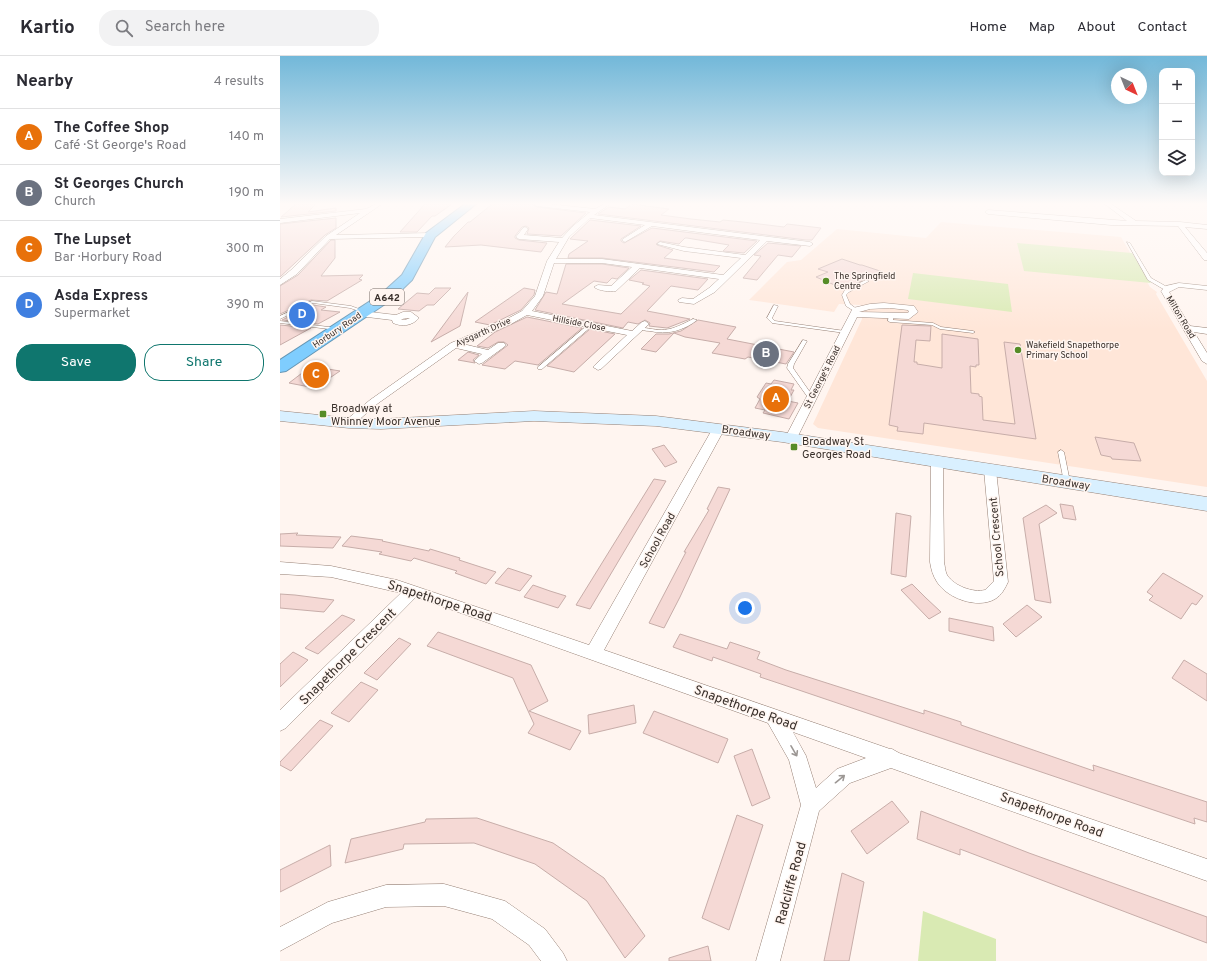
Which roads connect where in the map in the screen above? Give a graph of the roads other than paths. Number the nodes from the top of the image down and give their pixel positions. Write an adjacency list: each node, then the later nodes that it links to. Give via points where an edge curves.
1 (318, 246): 14 (street)
2 (423, 246): 21 (highway, Horbury Road / A642, via 407,277 386,297)
3 (560, 246): 10 (street, Aysgarth Drive)
4 (671, 246): 8 (street)
5 (758, 246): 8 (street)
6 (1130, 246): 17 (lane, via 1149,279)
7 (1198, 246): 9 (street)
8 (747, 257): 12 (street)
9 (1207, 258)
10 (551, 261): 11 (street, via 602,261); 20 (street, Aysgarth Drive, via 546,282 537,300)
11 (638, 266): 12 (street); 15 (street, via 613,289)
12 (725, 278): 18 (street, via 694,302)
13 (867, 281): 22 (lane, via 844,295)
14 (280, 283)
15 (598, 287)
16 (1207, 288): 17 (street, Milton Road, via 1175,285)
17 (1167, 289): 29 (street, Milton Road, via 1165,291)
18 (682, 300)
19 (776, 306): 33 (lane, via 769,318 774,322)
20 (525, 312): 28 (street, Hillside Close); 36 (street, Aysgarth Drive)
21 (363, 313): 24 (lane, via 351,307 312,302); 25 (street); 30 (highway, Horbury Road / A642)
22 (855, 313): 23 (street); 23 (street, via 868,306 881,305 911,308 914,312 909,316); 33 (street, St George's Road)
23 (891, 315): 34 (lane, via 890,321 933,324 940,328)
24 (280, 318)
25 (397, 318)
26 (696, 320): 31 (lane, via 666,333)
27 (280, 322): 30 (lane)
28 (592, 325): 31 (street, Hillside Close); 45 (lane)
29 (1187, 328): 32 (street); 42 (street, Milton Road)
30 (340, 329): 43 (highway, Horbury Road / A642)
31 (639, 329): 38 (street)
32 (1207, 330)
33 (845, 332): 46 (street, St George's Road)
34 (973, 332)
35 (805, 341): 46 (lane, via 790,368)
36 (454, 345): 40 (street); 48 (street, Aysgarth Drive)
37 (502, 345): 40 (street)
38 (620, 347): 39 (street); 44 (street)
39 (633, 350)
40 (490, 353): 41 (street)
41 (479, 361)
42 (1207, 361)
43 (280, 367)
44 (598, 367)
45 (540, 368)
46 (811, 398): 50 (street, St George's Road)
47 (280, 416): 48 (street, Broadway)
48 (349, 423): 49 (street, Broadway, via 534,416 656,421)
49 (719, 428): 50 (street, Broadway); 58 (street, School Road)
50 (791, 438): 52 (street, Broadway)
51 (1061, 452): 54 (lane)
52 (937, 462): 53 (street, Broadway); 53 (street, School Crescent, via 939,570 942,579 950,586 969,596 982,598 998,589 1001,582)
53 (990, 470): 54 (street, Broadway)
54 (1068, 482): 55 (street, Broadway)
55 (1207, 504)
56 (280, 568): 57 (street, Snapethorpe Road, via 336,573 378,580)
57 (413, 590): 58 (street, Snapethorpe Road); 60 (street, Snapethorpe Crescent)
58 (594, 652): 59 (street, Snapethorpe Road)
59 (774, 717): 61 (street, Snapethorpe Road); 62 (street, one-way to 62, via 797,756)
60 (280, 722)
61 (892, 758): 62 (street, one-way to 61, via 844,776); 63 (street, Snapethorpe Road)
62 (811, 805): 66 (street, Radcliffe Road)
63 (1207, 870)
64 (280, 940): 65 (street, via 328,913 386,896 444,895 497,909 537,936)
65 (555, 961)
66 (768, 961)

